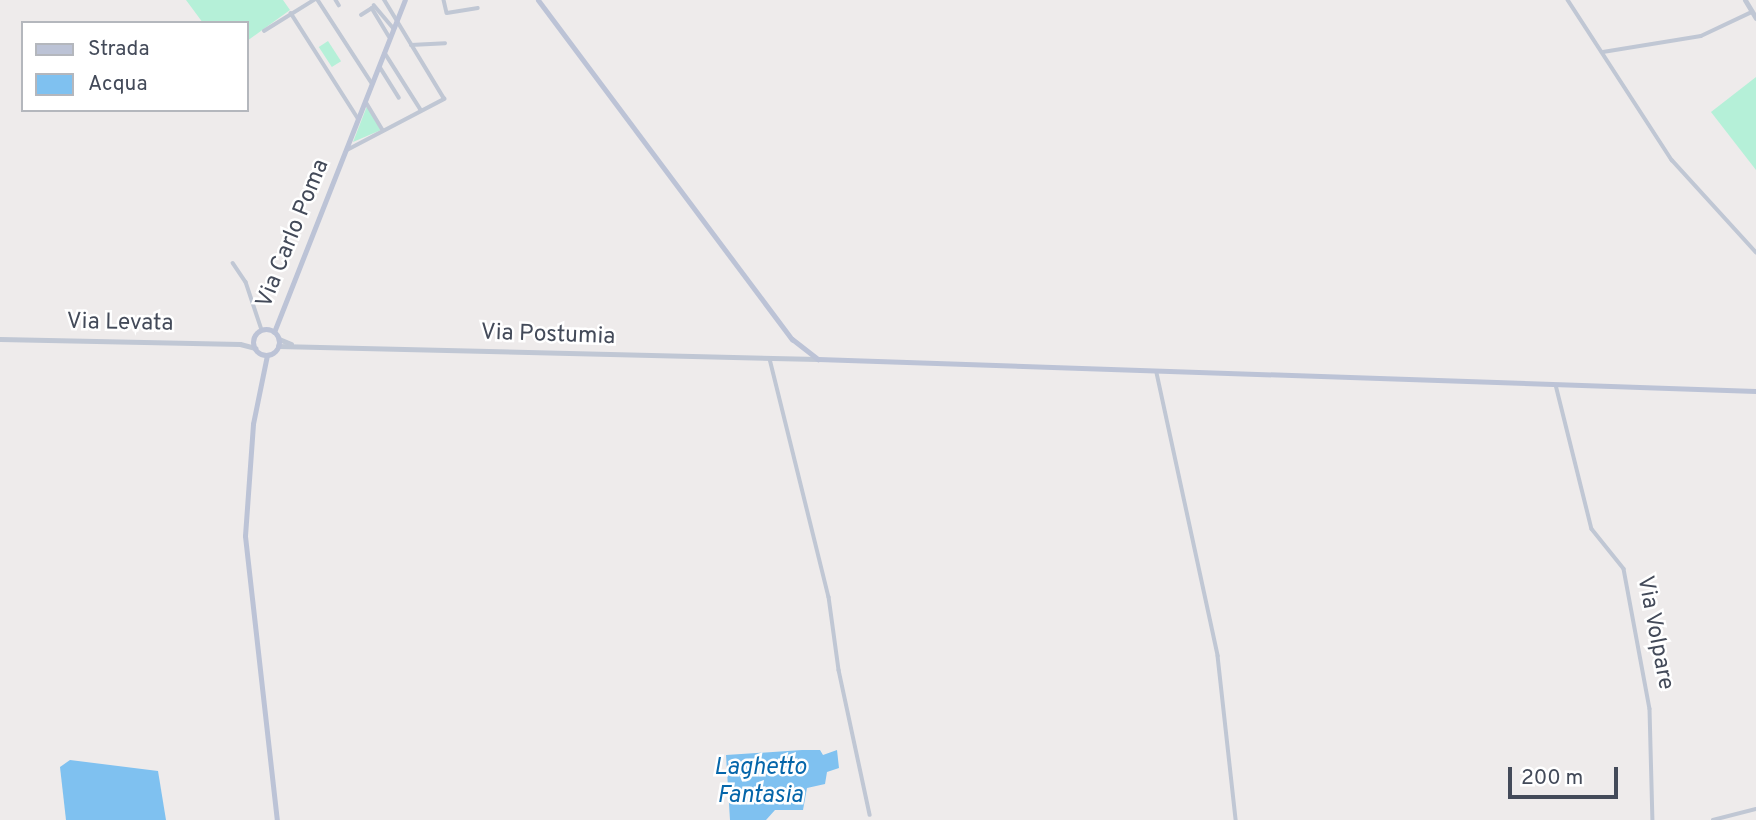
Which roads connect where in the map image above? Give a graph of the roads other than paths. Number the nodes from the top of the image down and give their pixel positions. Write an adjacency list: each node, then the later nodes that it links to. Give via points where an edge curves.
1 (316, 0): 10 (street); 22 (street)
2 (384, 0): 13 (street)
3 (405, 0): 13 (main road, Via Carlo Poma)
4 (444, 0): 9 (street, via 447,13)
5 (538, 0): 40 (main road, via 792,339)
6 (1568, 0): 19 (street)
7 (1745, 0): 12 (street)
8 (374, 5): 14 (street)
9 (478, 8)
10 (291, 13): 15 (street); 26 (street)
11 (361, 15): 16 (street, via 372,8)
12 (1754, 15): 19 (street, via 1701,36)
13 (397, 21): 14 (main road, Via Carlo Poma); 18 (street)
14 (394, 29): 16 (main road, Via Carlo Poma)
15 (264, 32)
16 (391, 37): 20 (main road, Via Carlo Poma)
17 (445, 43): 18 (street)
18 (411, 45): 25 (street, Via Carlo Poma, via 444,99)
19 (1603, 52): 29 (street, via 1672,160)
20 (385, 53): 21 (main road, Via Carlo Poma); 25 (street)
21 (380, 66): 22 (main road, Via Carlo Poma); 23 (street)
22 (372, 84): 24 (main road, Via Carlo Poma)
23 (399, 98)
24 (366, 101): 26 (main road, Via Carlo Poma); 27 (street)
25 (422, 110): 27 (street, Via Carlo Poma)
26 (359, 119): 28 (main road, Via Carlo Poma)
27 (383, 130): 28 (street, Via Carlo Poma)
28 (347, 150): 32 (main road, Via Carlo Poma)
29 (1756, 252)
30 (233, 262): 31 (street, via 246,282)
31 (262, 330): 32 (main road); 34 (main road)
32 (274, 332): 35 (main road)
33 (0, 339): 36 (street, Via Levata)
34 (253, 340): 36 (street, Via Levata); 37 (main road)
35 (279, 343): 38 (main road); 39 (street, Via Postumia)
36 (240, 344): 37 (street, Via Levata)
37 (255, 348): 38 (main road)
38 (267, 355): 46 (main road, via 250,450 245,546)
39 (770, 359): 40 (street, Via Postumia); 45 (street, via 829,597 839,670)
40 (817, 359): 41 (main road)
41 (1157, 373): 42 (main road); 47 (street, via 1218,656)
42 (1556, 385): 43 (main road); 48 (street, Via Volpare, via 1592,528 1624,569 1649,699)
43 (1756, 391)
44 (1756, 809): 49 (street)
45 (870, 815)
46 (277, 820)
47 (1236, 820)
48 (1653, 820)
49 (1713, 820)

